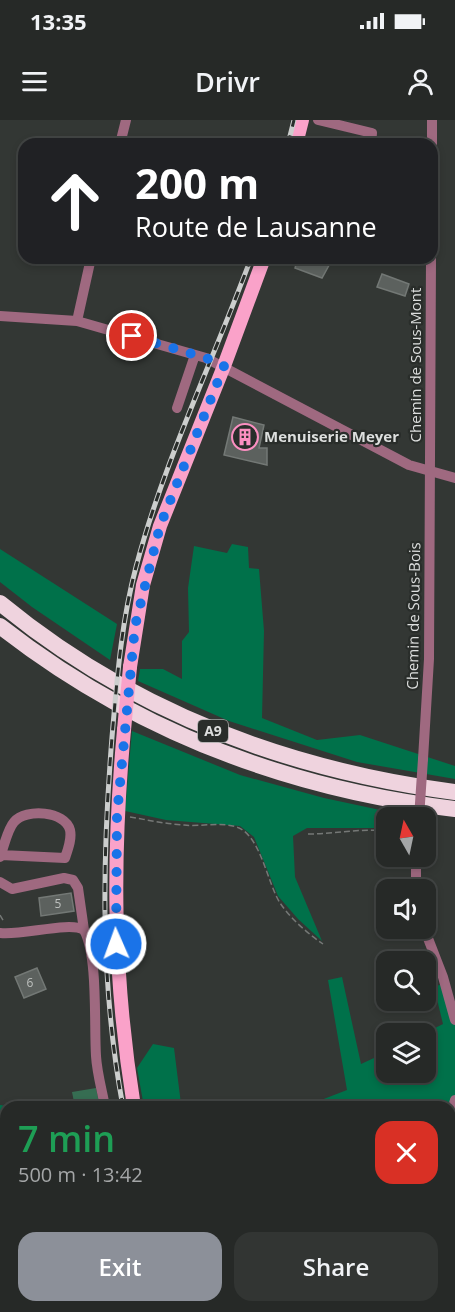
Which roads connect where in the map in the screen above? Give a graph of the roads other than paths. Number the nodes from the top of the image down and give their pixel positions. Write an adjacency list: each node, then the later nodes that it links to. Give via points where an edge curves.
1 (126, 120): 5 (street)
2 (302, 120): 6 (main road)
3 (318, 120): 7 (street, via 372,134)
4 (432, 120): 8 (street)
5 (122, 138)
6 (298, 138)
7 (372, 138)
8 (432, 138)
9 (90, 264): 13 (street)
10 (262, 264): 15 (main road)
11 (431, 264): 17 (street, Chemin de Sous-Mont)
12 (0, 316): 13 (street)
13 (77, 321): 14 (street)
14 (195, 355): 15 (street); 16 (street)
15 (224, 366): 17 (street); 31 (main road, bridge, via 160,526 141,596 130,667 115,883 117,961)
16 (177, 408)
17 (431, 473): 18 (street); 22 (street, Chemin de Sous-Bois, bridge, via 429,658)
18 (455, 478)
19 (0, 603): 21 (highway, A9, via 93,670 208,729 332,770)
20 (0, 626): 23 (highway, A9, via 101,695 202,746 328,787)
21 (455, 792)
22 (420, 807)
23 (455, 809)
24 (0, 856): 24 (street, via 13,823 24,814 50,815 66,822 70,830 65,858)
25 (0, 882): 26 (street, via 12,889 64,878 73,880 78,888)
26 (84, 930): 27 (street, via 72,926); 30 (street, via 92,956 96,1060)
27 (0, 933)
28 (428, 939): 29 (street)
29 (455, 1020)
30 (104, 1101)
31 (133, 1101)

